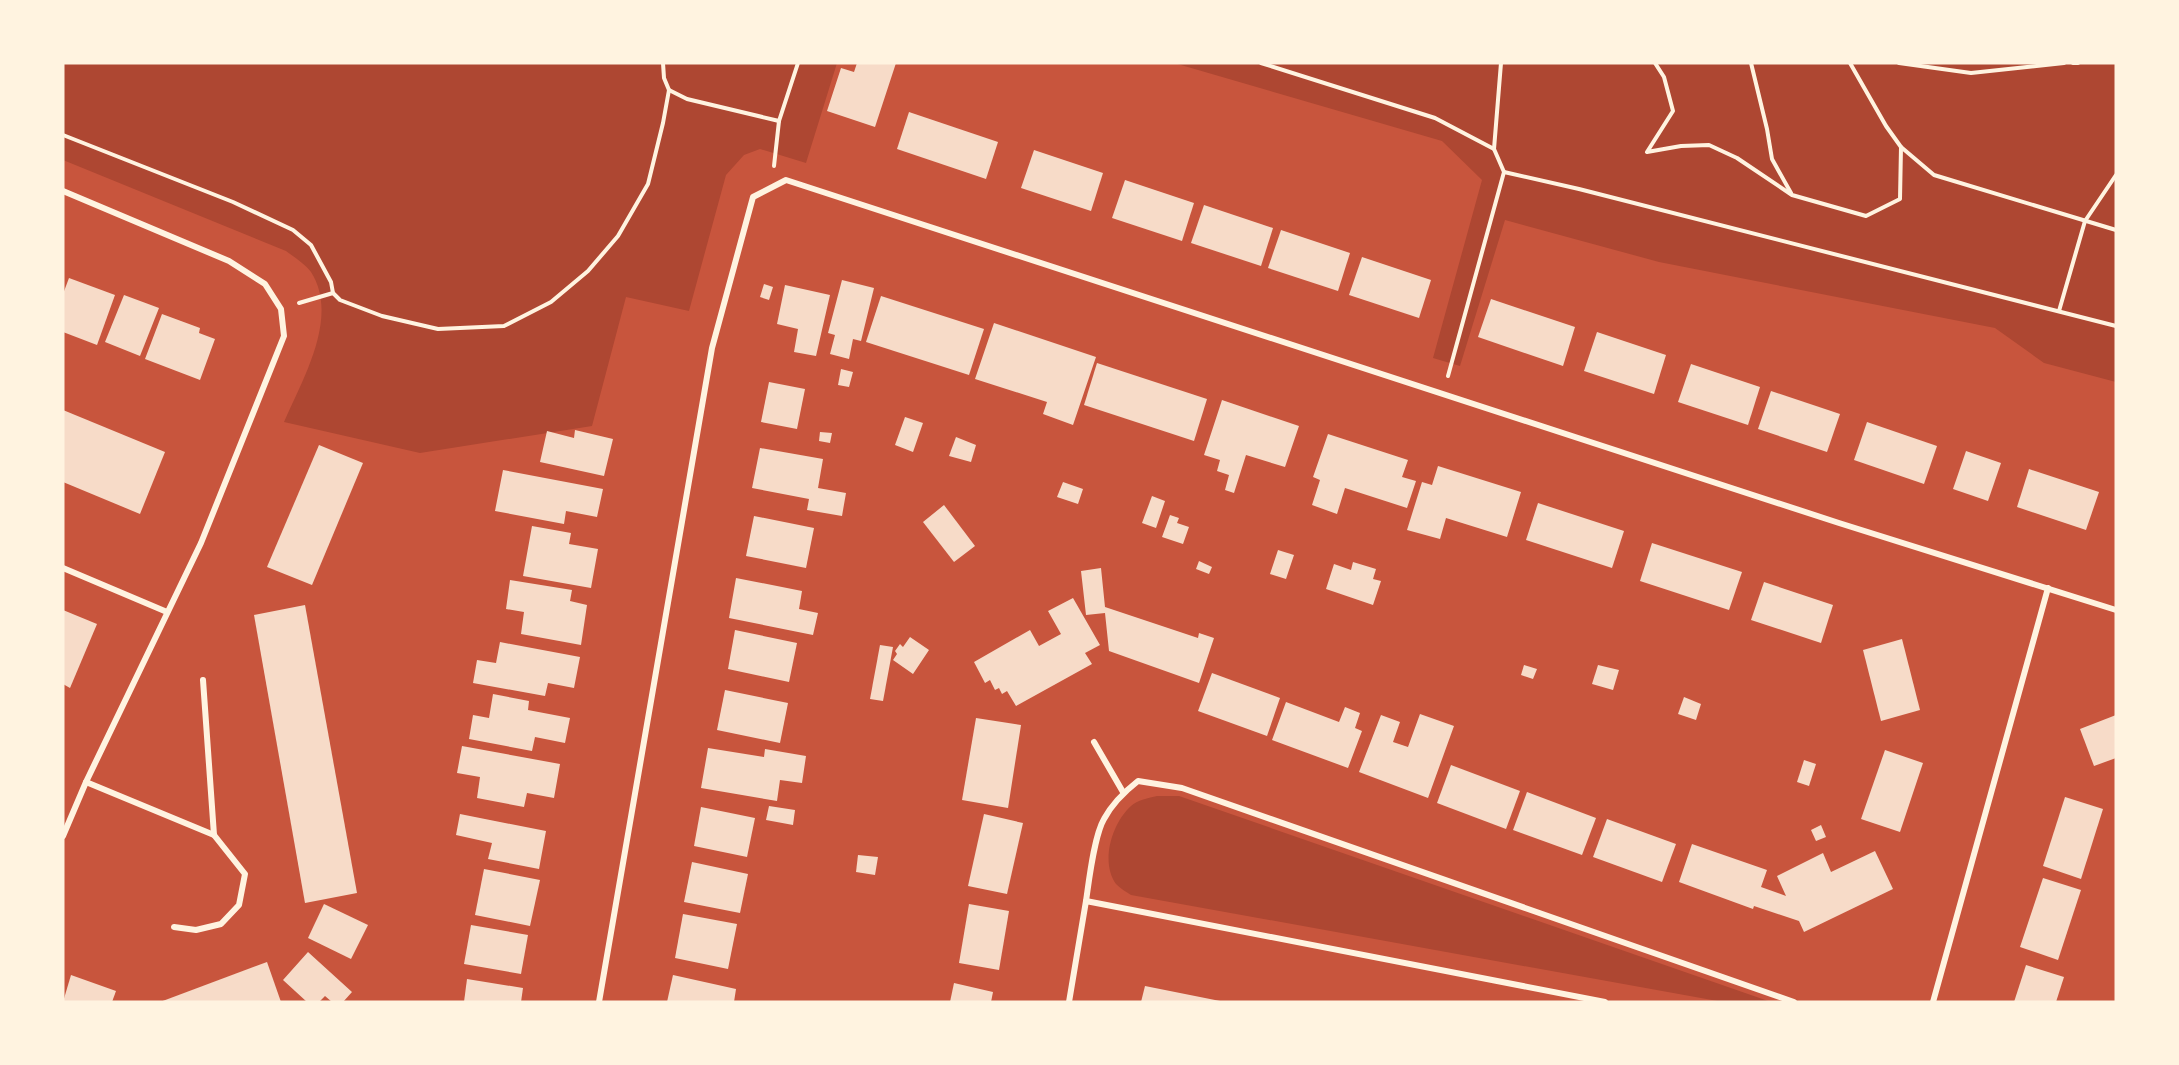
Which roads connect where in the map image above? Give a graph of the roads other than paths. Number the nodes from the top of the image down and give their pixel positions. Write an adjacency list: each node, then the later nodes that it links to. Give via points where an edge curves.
1 (63, 191): 5 (street, via 229,261 265,284 281,309 284,336 201,543)
2 (63, 568): 5 (street)
3 (2048, 588): 4 (street); 14 (street, via 786,180 753,197 712,348); 18 (street)
4 (2116, 610)
5 (167, 612): 8 (street)
6 (203, 680): 10 (street)
7 (1094, 742): 9 (street)
8 (86, 782): 10 (street); 11 (street)
9 (1123, 792): 12 (street, via 1102,821); 17 (street, via 1138,781 1182,788)
10 (214, 835): 13 (street, via 245,874 239,905 221,924 196,930)
11 (63, 836)
12 (1086, 901): 15 (street); 16 (street)
13 (174, 927)
14 (599, 1002)
15 (1069, 1002)
16 (1605, 1002)
17 (1794, 1002)
18 (1933, 1002)

